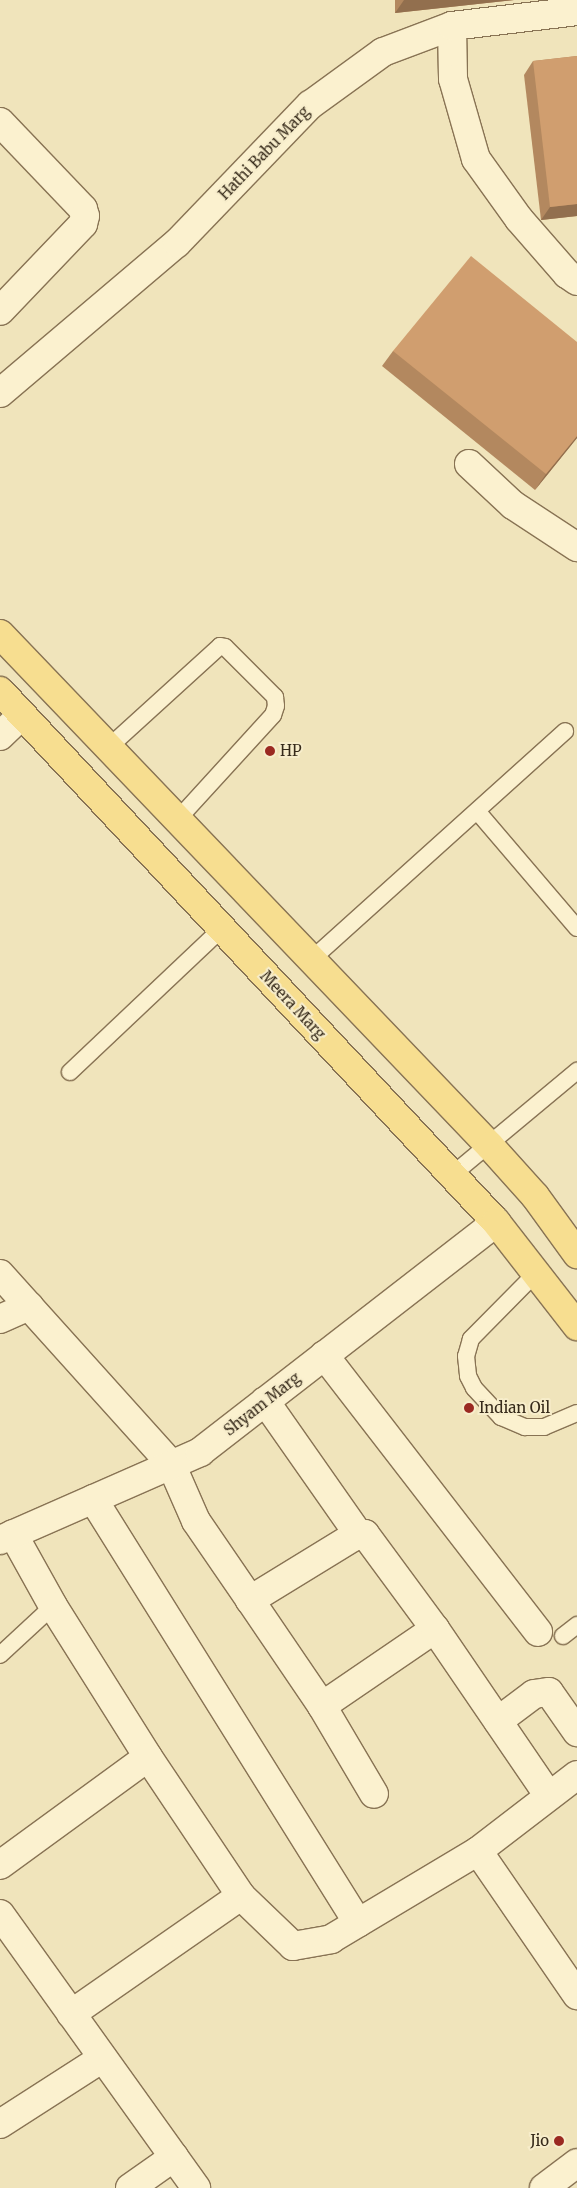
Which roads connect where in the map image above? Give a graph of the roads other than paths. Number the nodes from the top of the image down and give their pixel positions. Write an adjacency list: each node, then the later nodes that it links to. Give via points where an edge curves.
1 (577, 11): 2 (street, Hathi Babu Marg)
2 (452, 26): 4 (street, via 453,79 476,159 518,219); 6 (street, Hathi Babu Marg, via 383,52 310,106 177,243)
3 (0, 122): 5 (street, via 83,209 85,216 83,224)
4 (577, 281)
5 (0, 311)
6 (0, 393)
7 (469, 464): 8 (street, via 514,505)
8 (577, 547)
9 (0, 634): 14 (main road)
10 (0, 691): 11 (main road, Meera Marg)
11 (22, 715): 13 (street); 18 (main road, Meera Marg)
12 (565, 731): 15 (lane)
13 (0, 736)
14 (109, 747): 16 (main road); 16 (lane, via 220,646 225,647 275,697 273,715)
15 (477, 811): 17 (lane); 19 (lane)
16 (178, 819): 19 (main road)
17 (577, 928)
18 (221, 929): 21 (lane); 23 (main road, Meera Marg)
19 (311, 960): 22 (main road)
20 (577, 1071): 22 (lane)
21 (70, 1072)
22 (490, 1146): 23 (lane); 25 (main road, via 535,1196)
23 (452, 1176): 24 (main road, Meera Marg)
24 (496, 1222): 26 (main road, Meera Marg); 31 (street, Shyam Marg)
25 (577, 1254)
26 (536, 1273): 30 (main road, Meera Marg); 33 (lane, via 471,1339 466,1356 468,1376 474,1388 501,1417 525,1427 544,1427)
27 (0, 1274): 28 (street)
28 (29, 1306): 29 (street); 34 (street)
29 (0, 1319)
30 (577, 1326)
31 (324, 1355): 32 (street, Shyam Marg); 42 (street)
32 (265, 1401): 34 (street, Shyam Marg, via 200,1452); 36 (street)
33 (577, 1413)
34 (170, 1464): 35 (street, Shyam Marg); 38 (street, via 196,1521)
35 (93, 1499): 37 (street, Shyam Marg); 55 (street)
36 (359, 1535): 38 (street); 41 (street, via 366,1534)
37 (6, 1537): 39 (street)
38 (250, 1600): 44 (street)
39 (53, 1606): 43 (lane); 47 (street)
40 (577, 1625): 42 (lane)
41 (435, 1629): 44 (street); 45 (street)
42 (551, 1634)
43 (0, 1655)
44 (322, 1706): 49 (street)
45 (498, 1721): 46 (street, via 534,1694 549,1692); 50 (street)
46 (577, 1732)
47 (148, 1757): 52 (street); 53 (street)
48 (577, 1775): 50 (street)
49 (374, 1794)
50 (549, 1796): 51 (street)
51 (478, 1850): 55 (street); 56 (street)
52 (0, 1865)
53 (241, 1896): 55 (street, via 293,1946 331,1939); 57 (street)
54 (0, 1914): 57 (street)
55 (358, 1923)
56 (577, 1995)
57 (72, 2014): 58 (street)
58 (103, 2058): 59 (street); 60 (street)
59 (0, 2124)
60 (174, 2157): 62 (street); 63 (street)
61 (577, 2163): 64 (street)
62 (130, 2188)
63 (196, 2188)
64 (544, 2188)

